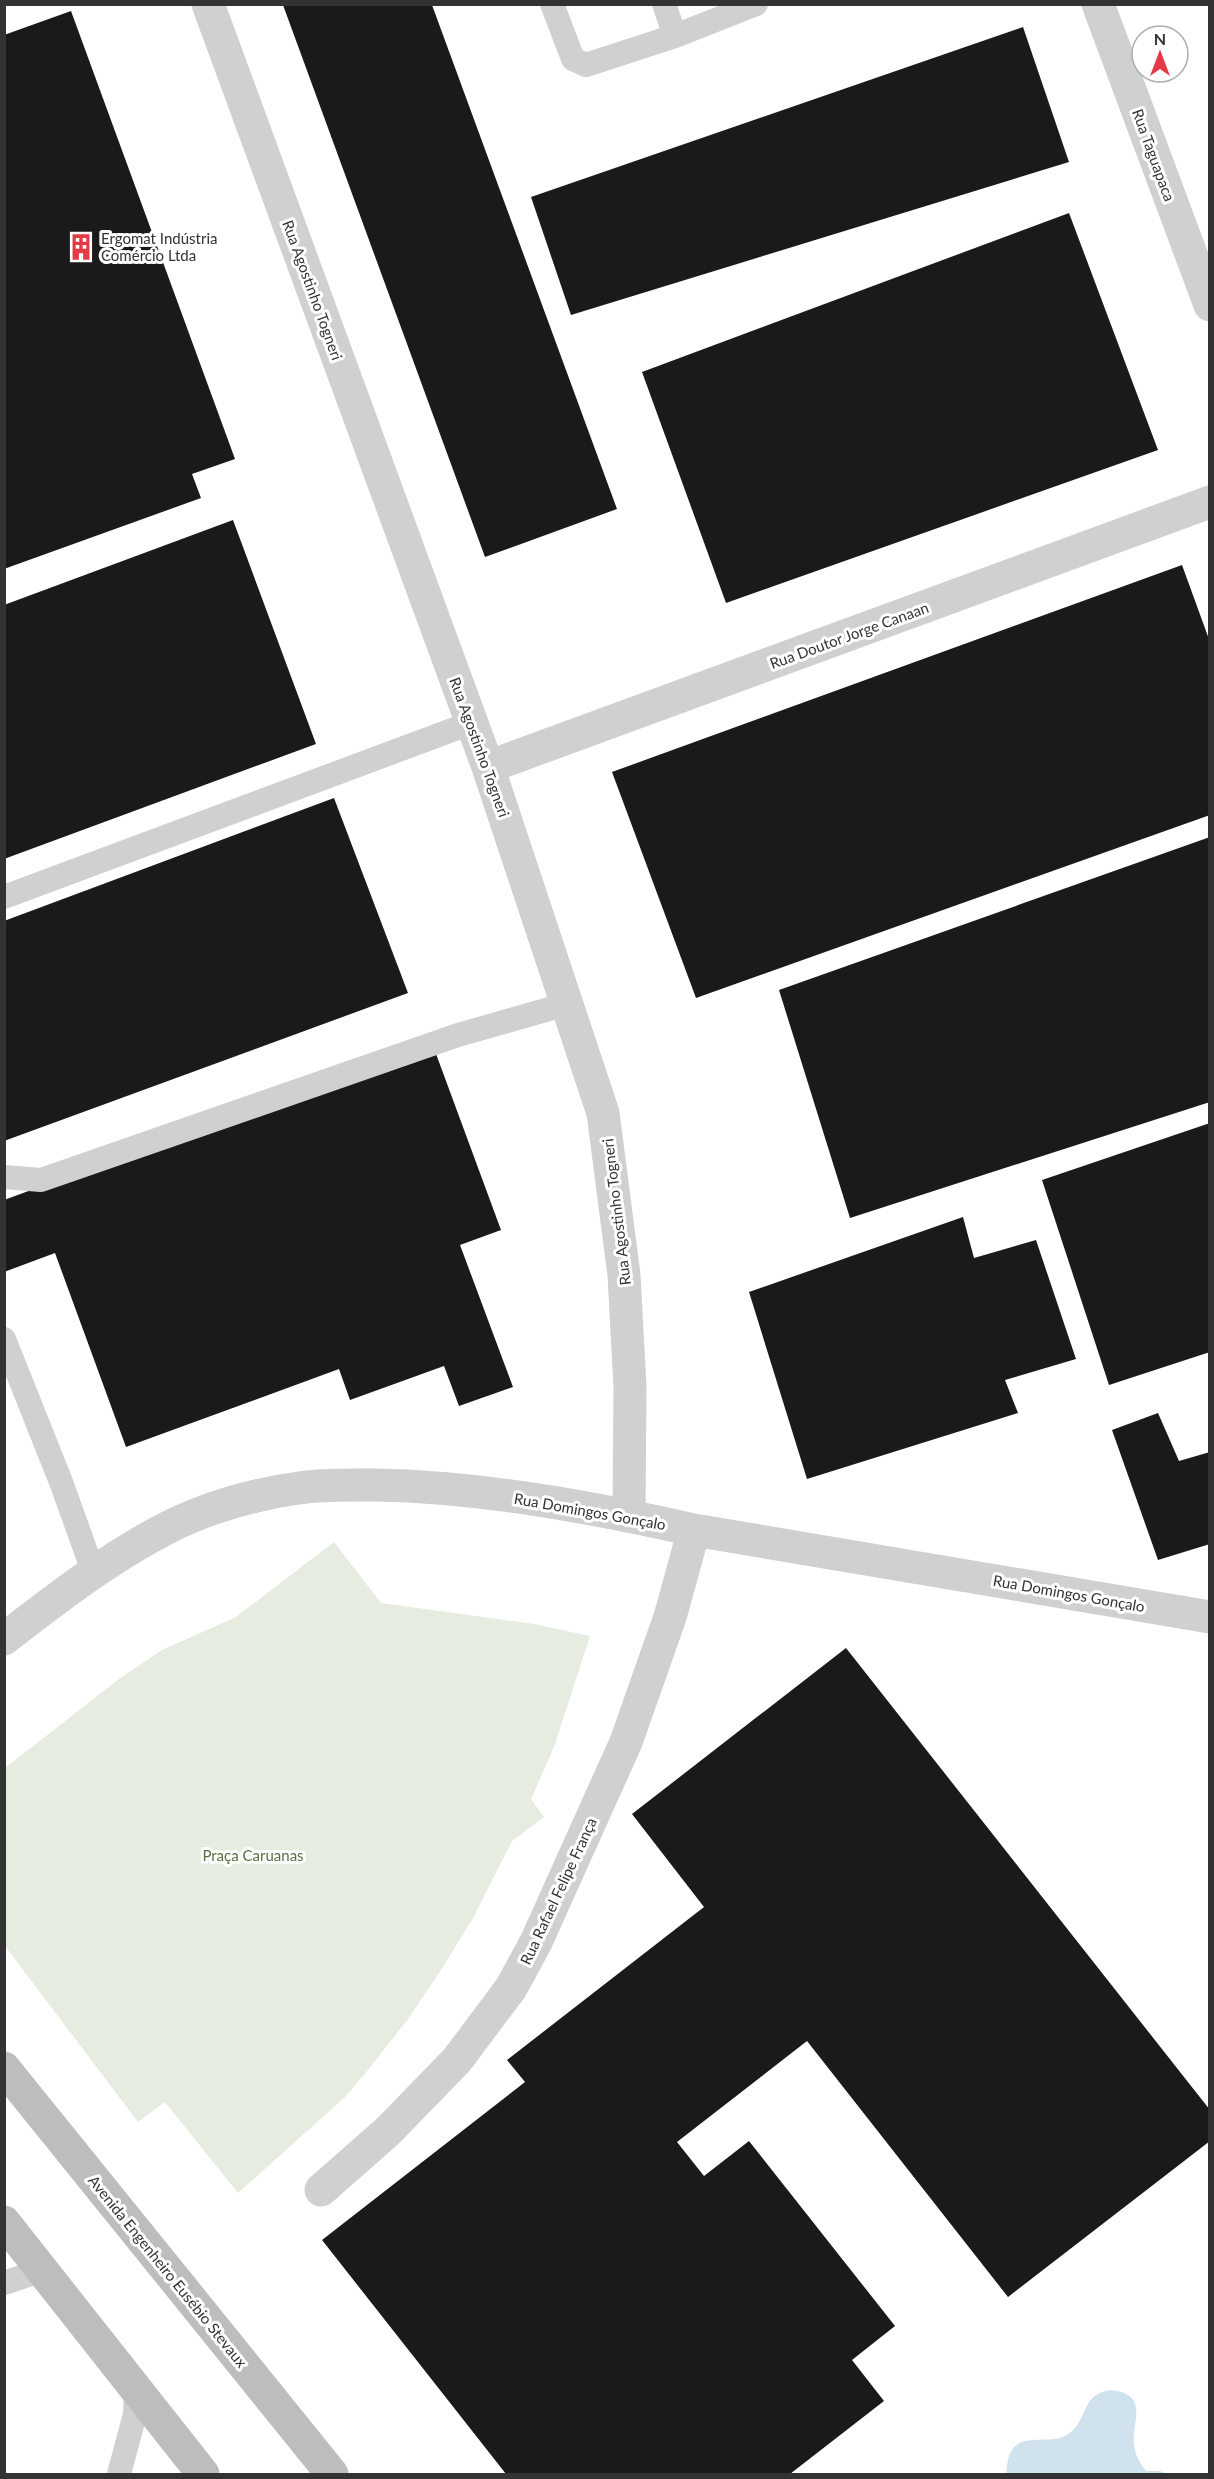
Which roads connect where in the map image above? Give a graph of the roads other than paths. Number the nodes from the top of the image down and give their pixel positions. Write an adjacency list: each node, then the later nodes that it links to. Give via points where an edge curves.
1 (208, 4): 9 (street, Rua Agostinho Togneri)
2 (552, 4): 6 (lane, via 573,59 586,65)
3 (664, 4): 6 (lane)
4 (756, 4): 6 (lane)
5 (1098, 4): 7 (street, Rua Taguapaca)
6 (675, 36)
7 (1209, 305)
8 (1209, 502): 10 (street, Rua Doutor Jorge Canaan)
9 (471, 723): 10 (street, Rua Agostinho Togneri); 11 (lane)
10 (488, 767): 12 (street, Rua Agostinho Togneri)
11 (4, 897)
12 (567, 1004): 13 (lane, via 458,1035 41,1180); 15 (street, Rua Agostinho Togneri, via 603,1113 614,1183 630,1387)
13 (4, 1177)
14 (4, 1339): 17 (lane)
15 (629, 1515): 16 (street, Rua Domingos Gonçalo); 17 (street, Rua Domingos Gonçalo, via 416,1486 300,1487 253,1497 166,1528)
16 (694, 1530): 18 (street, Rua Domingos Gonçalo); 21 (street, Rua Rafael Felipe França, via 670,1617 626,1742 536,1942 511,1988 457,2060 388,2131)
17 (93, 1571): 19 (street, Rua Domingos Gonçalo)
18 (1209, 1617)
19 (4, 1639)
20 (4, 2067): 28 (main road, Avenida Engenheiro Eusébio Stevaux)
21 (321, 2190)
22 (4, 2222): 23 (main road)
23 (43, 2270): 24 (lane); 25 (main road)
24 (4, 2283)
25 (136, 2388): 26 (lane, via 135,2414); 27 (main road)
26 (119, 2475)
27 (203, 2475)
28 (332, 2475)

